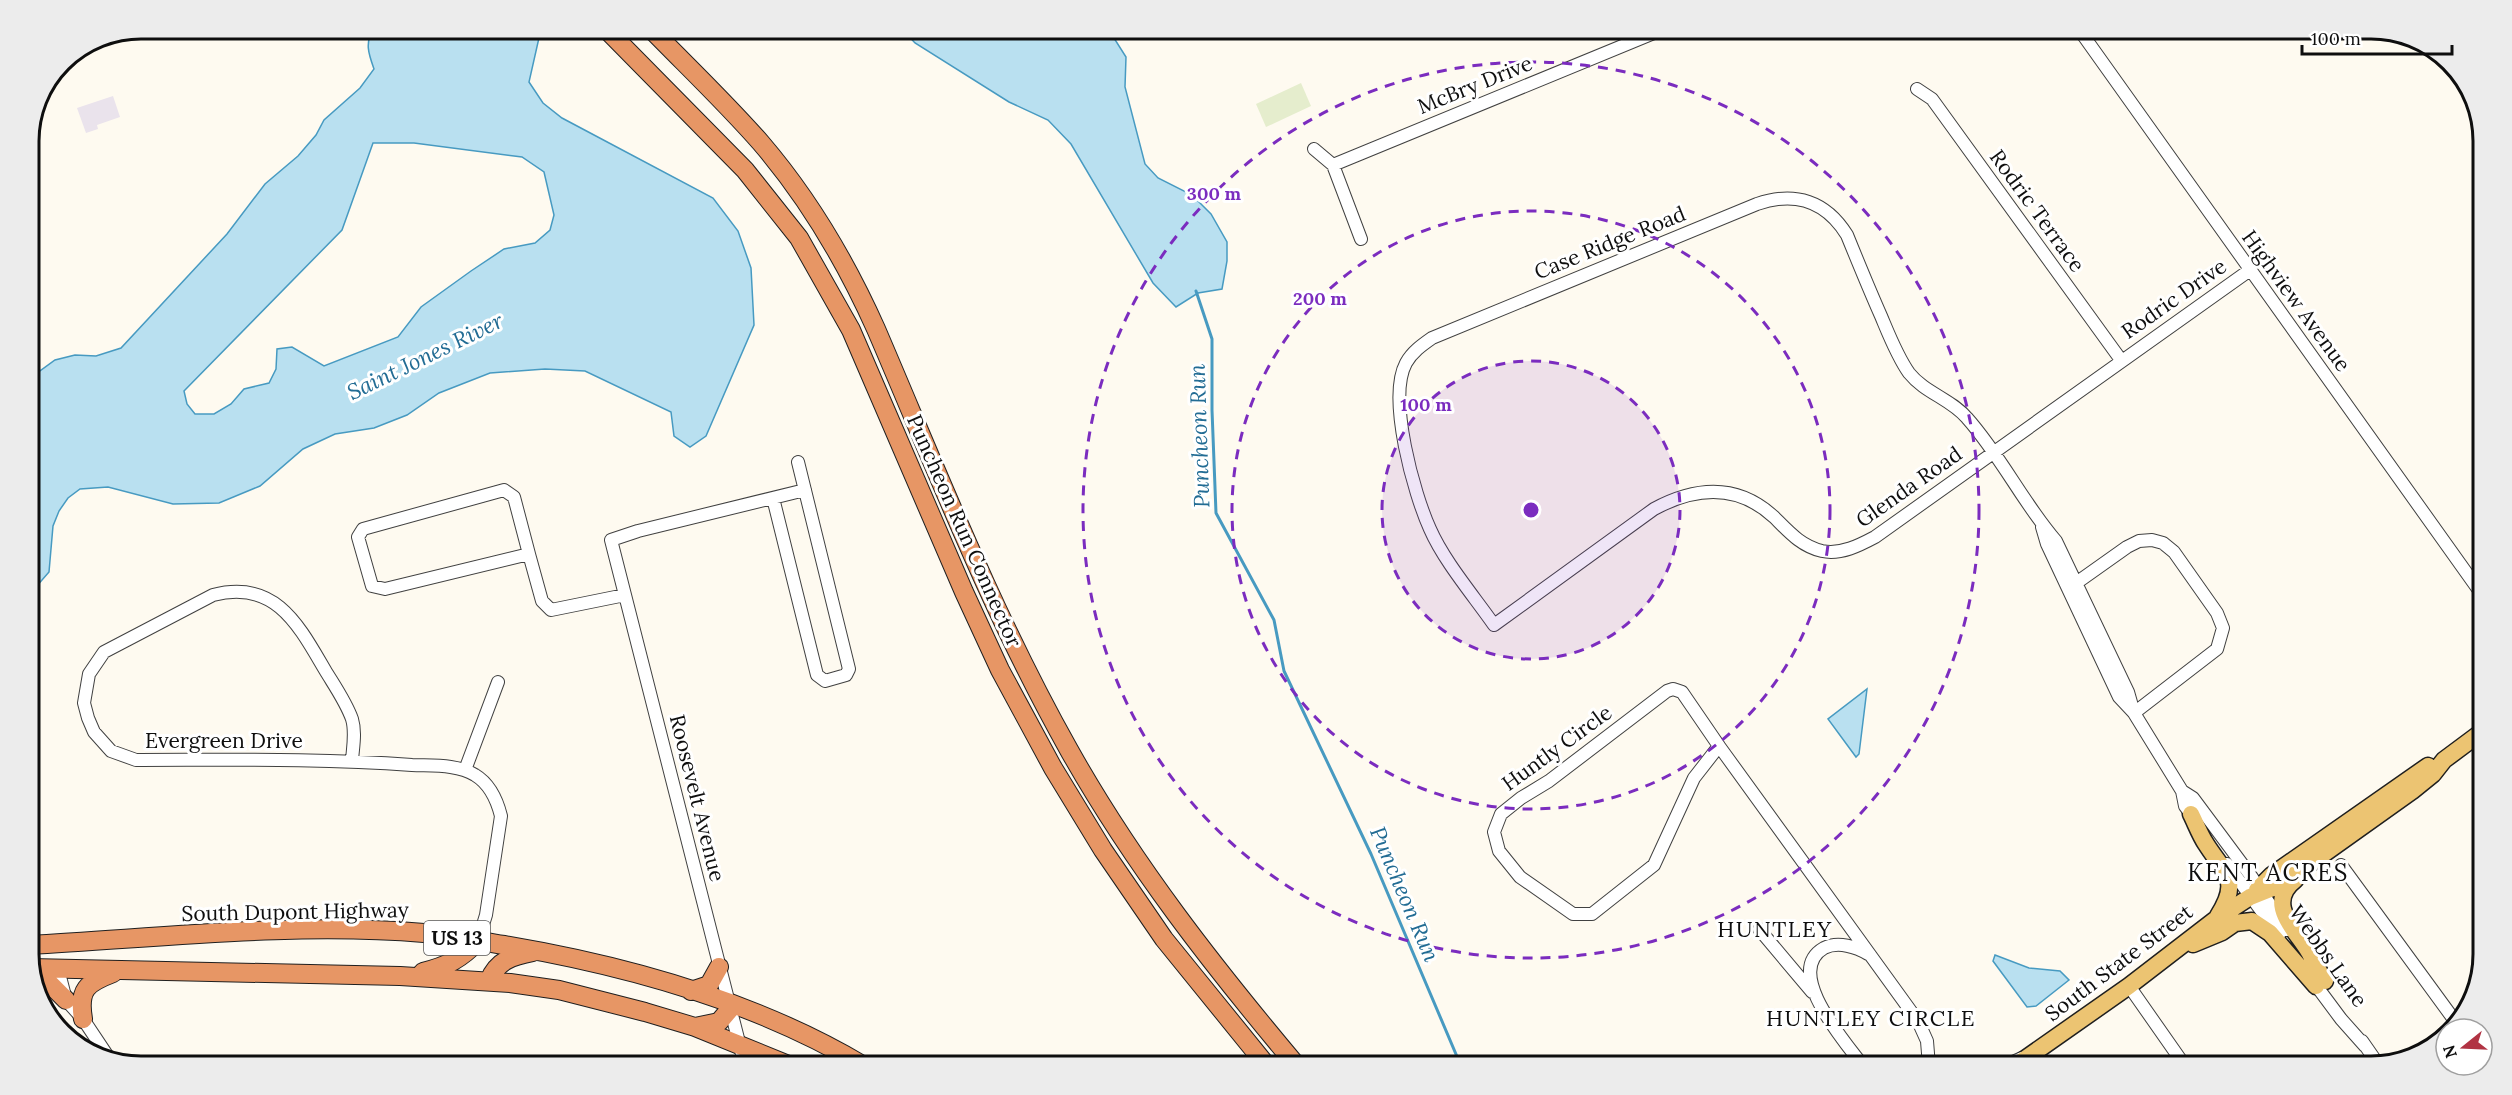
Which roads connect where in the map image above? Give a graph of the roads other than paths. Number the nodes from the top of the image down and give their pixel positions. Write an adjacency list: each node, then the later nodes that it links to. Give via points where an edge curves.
1 (616, 39): 64 (highway, Puncheon Run Connector, via 745,170 799,238 851,330 1000,670 1053,768 1164,939)
2 (661, 39): 65 (highway, Puncheon Run Connector, via 762,144 828,234 868,311 1005,628 1070,751 1170,908)
3 (1638, 39): 7 (street, McBry Drive)
4 (2086, 39): 9 (street, Highview Avenue)
5 (1917, 89): 10 (street, Rodric Terrace, via 1932,99)
6 (1314, 149): 7 (street)
7 (1333, 165): 8 (street)
8 (1361, 239)
9 (2250, 270): 10 (street, Rodric Drive); 16 (street, Highview Avenue)
10 (2121, 360): 11 (street, Glenda Road)
11 (1993, 452): 17 (street, Case Ridge Road, via 2056,541); 19 (street, Glenda Road, via 1875,537 1844,550 1824,551 1805,544 1773,516 1736,495 1713,491 1673,499); 19 (street, Case Ridge Road, via 1966,416 1926,389 1898,356 1837,219 1805,200 1772,199 1757,204 1432,338 1417,348 1406,364 1400,379 1399,405 1408,461 1422,507 1441,549)
12 (798, 462): 13 (street)
13 (805, 490): 14 (street); 14 (street, via 849,669 846,675 825,681 818,675)
14 (773, 498): 18 (street, Roosevelt Avenue, via 611,540)
15 (529, 555): 15 (street, via 385,590 372,586 358,537 363,529 504,490 514,497); 18 (street, via 542,601 551,610)
16 (2473, 582)
17 (2073, 585): 21 (street, Case Ridge Road, via 2128,692); 21 (street, via 2127,547 2151,540 2174,552 2217,613 2223,628 2217,650)
18 (625, 595): 42 (street, Roosevelt Avenue)
19 (1494, 625)
20 (498, 682): 26 (street)
21 (2134, 713): 27 (street, Case Ridge Road)
22 (2473, 738): 25 (main road, South State Street)
23 (1719, 746): 23 (street, Huntly Circle, via 1694,778 1654,865 1592,914 1573,914 1520,877 1499,851 1494,832 1501,814 1667,691 1682,692); 32 (street, Huntly Circle)
24 (352, 760): 24 (street, Evergreen Drive, via 123,757 102,742 88,718 85,696 89,674 104,652 213,595 227,591 253,593 281,607 304,635 352,719); 26 (street, Evergreen Drive)
25 (2444, 760): 29 (main road, South State Street, via 2433,774); 31 (main road, South State Street, via 2410,777 2272,875)
26 (465, 770): 36 (street, via 488,786 498,801 501,816 486,915)
27 (2182, 791): 28 (street); 31 (street, via 2193,798)
28 (2191, 814): 31 (street); 33 (main road, via 2228,876 2229,896)
29 (2371, 820): 31 (main road, South State Street, via 2280,885); 49 (main road, via 2289,885 2282,898 2286,918)
30 (2341, 865): 55 (street)
31 (2257, 893): 33 (main road, South State Street); 49 (street, Webbs Lane)
32 (1836, 907): 38 (street, Huntly Circle, via 1842,929); 41 (street, Huntly Circle)
33 (2216, 919): 40 (main road, South State Street)
34 (1759, 929): 52 (street, Huntly Circle)
35 (132, 939): 36 (highway, South Dupont Highway / US 13, via 327,930 424,933); 37 (highway, South Dupont Highway / US 13); 44 (highway, via 68,952 60,959)
36 (478, 941): 39 (highway, South Dupont Highway / US 13); 46 (highway, via 463,957 447,966)
37 (39, 942)
38 (1830, 946): 41 (street, via 1849,946); 52 (street, Huntly Circle, via 1822,949 1812,965)
39 (541, 951): 48 (highway, via 502,962); 51 (highway, South Dupont Highway / US 13)
40 (2172, 952): 49 (main road, via 2222,933 2235,923 2252,921 2270,933); 50 (main road, South State Street)
41 (1869, 955): 67 (street, Huntly Circle, via 1918,1020)
42 (720, 967): 51 (highway, via 709,985); 54 (street, Roosevelt Avenue)
43 (40, 968): 44 (highway, US 13)
44 (58, 969): 45 (highway, US 13); 53 (street)
45 (118, 971): 46 (highway, US 13); 56 (highway, via 85,989 80,1004)
46 (400, 976): 48 (highway, US 13)
47 (42, 978): 53 (highway)
48 (489, 981): 57 (highway, US 13, via 559,990)
49 (2320, 984): 71 (street, Webbs Lane)
50 (2129, 986): 60 (main road, South State Street); 70 (street)
51 (691, 991): 54 (highway, South Dupont Highway / US 13)
52 (1815, 996): 66 (street, Huntly Circle)
53 (66, 1000): 56 (street)
54 (729, 1005): 57 (highway, via 719,1022); 58 (street, Roosevelt Avenue); 63 (highway, South Dupont Highway / US 13)
55 (2452, 1016)
56 (83, 1019): 59 (street)
57 (695, 1027): 58 (highway, US 13)
58 (739, 1044): 61 (street, Roosevelt Avenue); 62 (highway, US 13)
59 (103, 1048)
60 (2039, 1049): 68 (street); 69 (main road, South State Street)
61 (742, 1056)
62 (767, 1056)
63 (846, 1056)
64 (1259, 1056)
65 (1289, 1056)
66 (1856, 1056)
67 (1928, 1056)
68 (2025, 1056)
69 (2029, 1056)
70 (2178, 1056)
71 (2372, 1056)

